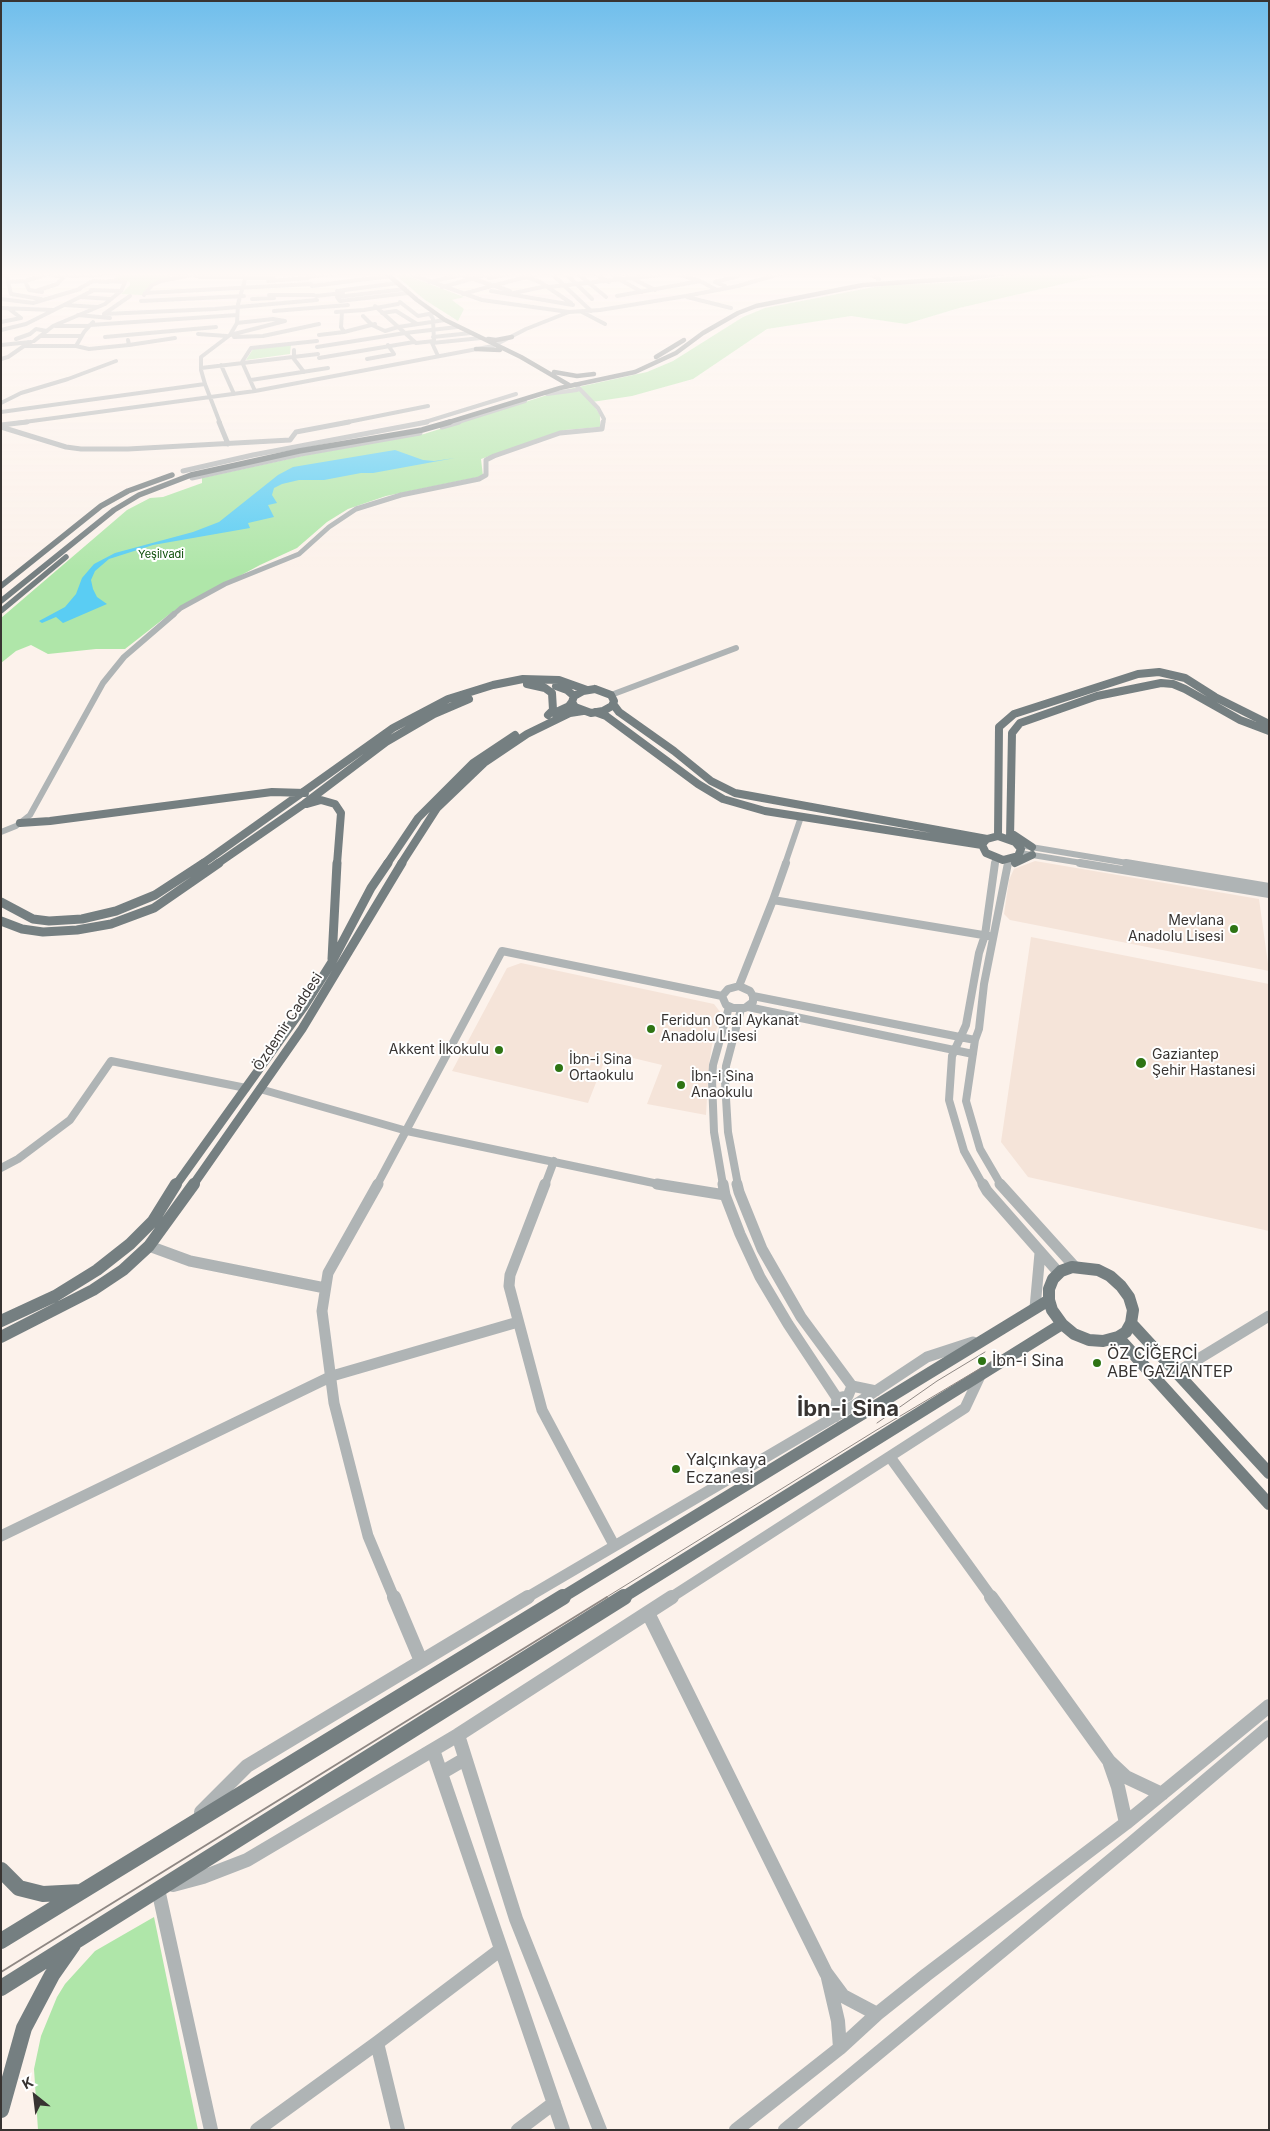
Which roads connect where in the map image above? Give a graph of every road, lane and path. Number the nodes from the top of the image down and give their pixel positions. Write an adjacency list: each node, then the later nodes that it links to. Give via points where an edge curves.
1 (85, 372): 26 (street, via 21,393)
2 (202, 372): 17 (street)
3 (224, 372): 22 (street)
4 (247, 372): 14 (street)
5 (301, 372): 14 (street)
6 (332, 372): 13 (street)
7 (354, 372): 13 (street)
8 (550, 372): 12 (main road)
9 (606, 372): 12 (main road, via 577,376)
10 (608, 372): 16 (main road)
11 (633, 372): 15 (main road)
12 (553, 374): 16 (main road); 18 (main road)
13 (336, 376): 20 (street)
14 (251, 380): 20 (street)
15 (593, 381): 16 (main road); 19 (main road)
16 (569, 383): 19 (street); 25 (main road); 31 (main road, via 422,430)
17 (205, 384): 24 (street); 28 (street)
18 (549, 384)
19 (579, 390): 33 (street, via 559,391 424,432); 53 (street, via 604,418 602,428 560,433 494,456 486,460 486,475 479,480 401,495 356,510 329,527 299,554 224,584 181,608 124,657 103,683 35,807)
20 (255, 391): 22 (street)
21 (524, 392): 23 (main road)
22 (234, 394): 24 (street)
23 (516, 394): 25 (main road); 32 (street, via 419,423)
24 (212, 398): 29 (street); 30 (street)
25 (505, 400): 31 (main road, via 418,427 296,448)
26 (1, 404)
27 (428, 406): 30 (street, via 296,432 290,440)
28 (1, 412)
29 (1, 426): 30 (street, via 66,447 128,449)
30 (228, 444)
31 (204, 470): 32 (main road); 33 (main road); 35 (main road, via 161,482 105,510); 36 (main road, via 139,495 114,510)
32 (183, 471): 34 (main road, via 136,488 101,506)
33 (192, 478): 37 (main road, via 125,508)
34 (1, 586)
35 (1, 592)
36 (1, 601)
37 (1, 612)
38 (736, 648): 41 (street)
39 (528, 684): 42 (main road, via 567,690); 46 (main road, via 552,693 554,704); 51 (main road, via 489,692 434,714 386,742)
40 (587, 690): 41 (main road, via 603,690); 42 (main road, Özdemir Caddesi); 50 (main road, via 558,680 523,679 448,699 393,728)
41 (611, 695): 43 (main road)
42 (573, 699): 44 (main road, via 574,707); 46 (main road, Özdemir Caddesi, via 569,706)
43 (613, 704): 45 (main road, via 607,710); 57 (main road, via 619,712 711,781 735,793)
44 (583, 711): 45 (main road); 46 (main road, Özdemir Caddesi)
45 (595, 712): 47 (main road)
46 (548, 719): 47 (main road, via 576,717); 70 (main road, Özdemir Caddesi, via 495,746 473,763 418,818 371,888); 81 (main road, Özdemir Caddesi, via 484,763 438,808 302,1029)
47 (618, 724): 52 (main road, via 722,799)
48 (1269, 724): 55 (main road, via 1185,678 1159,672 1138,674 1019,712 999,727)
49 (1269, 731): 56 (main road, via 1240,720 1185,689 1161,683 1097,696 1020,723 1012,733)
50 (305, 793): 53 (main road, via 272,792); 67 (main road, via 155,895 116,911 82,919 49,921 32,918)
51 (304, 804): 68 (main road, via 154,908 111,924 43,932); 70 (main road, via 321,800 335,804 341,813)
52 (801, 817): 59 (main road); 66 (street)
53 (20, 823): 54 (street)
54 (1, 832)
55 (998, 833): 56 (main road); 57 (main road); 58 (main road)
56 (1010, 835): 60 (main road); 61 (main road)
57 (977, 837): 58 (main road)
58 (985, 842): 59 (main road); 62 (main road, via 986,853)
59 (970, 844): 62 (main road)
60 (1020, 849): 61 (street); 63 (main road)
61 (1032, 851): 63 (main road); 64 (street); 65 (street)
62 (996, 863): 63 (main road); 69 (street)
63 (1008, 864): 69 (street)
64 (1269, 887)
65 (1269, 894)
66 (773, 900): 69 (street); 71 (street)
67 (1, 902)
68 (1, 921)
69 (989, 936): 76 (street, via 979,953 966,1025); 77 (street)
70 (332, 962): 80 (main road, Özdemir Caddesi)
71 (739, 986): 72 (street, via 728,989); 73 (street)
72 (722, 996): 74 (street); 82 (street, via 502,951)
73 (753, 996): 75 (street, via 753,1002); 76 (street)
74 (729, 1007): 75 (street); 85 (street, via 712,1080 714,1132)
75 (744, 1008): 78 (street); 104 (street, via 726,1066 725,1081 728,1132 739,1192 762,1249 786,1294)
76 (960, 1036): 77 (street); 78 (street)
77 (975, 1040): 79 (street)
78 (954, 1049): 79 (street); 87 (street, via 950,1100 964,1151 987,1191)
79 (973, 1054): 88 (street, via 966,1102 980,1149 1001,1185)
80 (246, 1088): 84 (street, via 111,1062 70,1120 40,1144); 94 (main road, Özdemir Caddesi, via 153,1221 130,1244 97,1270 55,1296)
81 (260, 1090): 82 (street); 86 (main road, Özdemir Caddesi)
82 (407, 1131): 83 (street); 90 (street, via 328,1273)
83 (554, 1162): 85 (street); 95 (street, via 510,1275 509,1286)
84 (1, 1168)
85 (725, 1195): 106 (street, via 760,1277)
86 (149, 1246): 90 (street, via 190,1261); 99 (main road, Özdemir Caddesi, via 123,1270 92,1290)
87 (1040, 1253): 89 (street); 92 (street)
88 (1075, 1267): 89 (main road); 96 (main road, via 1098,1270 1121,1286 1133,1310)
89 (1059, 1273): 91 (main road, via 1049,1288)
90 (326, 1288): 103 (street, via 322,1311)
91 (1049, 1300): 92 (main road); 97 (main road)
92 (1035, 1308): 100 (main road)
93 (1269, 1316): 101 (street)
94 (1, 1321)
95 (518, 1322): 103 (street); 112 (street, via 542,1410)
96 (1131, 1323): 98 (main road); 101 (main road)
97 (1062, 1324): 98 (main road, via 1089,1340 1103,1342); 102 (main road)
98 (1118, 1337): 110 (main road)
99 (1, 1338)
100 (988, 1338): 105 (street, via 927,1356); 124 (main road)
101 (1177, 1372): 109 (main road)
102 (981, 1373): 108 (street, via 965,1408); 126 (main road)
103 (332, 1376): 111 (street); 114 (street, via 334,1403 368,1536)
104 (852, 1386): 105 (street); 106 (street, via 848,1396)
105 (876, 1391): 107 (street)
106 (837, 1398): 107 (street)
107 (835, 1417): 112 (street)
108 (890, 1457): 113 (street); 120 (street)
109 (1269, 1473)
110 (1269, 1504)
111 (1, 1536)
112 (614, 1545): 114 (street)
113 (648, 1613): 117 (street); 131 (street)
114 (421, 1661): 124 (street, via 247,1766)
115 (1269, 1706): 122 (street)
116 (1269, 1727): 145 (street)
117 (458, 1735): 118 (street); 119 (street)
118 (433, 1750): 121 (street); 126 (street, via 247,1860 203,1877)
119 (465, 1759): 121 (street); 143 (street, via 516,1919)
120 (1109, 1762): 122 (street, via 1126,1777); 123 (street)
121 (441, 1773): 130 (street)
122 (1162, 1794): 123 (street)
123 (1126, 1823): 133 (street)
124 (182, 1832): 127 (main road)
125 (1, 1870): 127 (main road, via 19,1888 43,1894)
126 (157, 1889): 129 (main road); 138 (street)
127 (82, 1892): 128 (main road)
128 (1, 1941)
129 (75, 1942): 132 (main road); 137 (main road, via 52,1975 24,2028)
130 (500, 1950): 134 (street); 136 (street)
131 (826, 1973): 133 (street, via 843,1996); 135 (street, via 838,2021)
132 (1, 1988)
133 (878, 2014): 135 (street)
134 (377, 2043): 139 (street); 140 (street)
135 (840, 2048): 144 (street)
136 (554, 2103): 141 (street); 142 (street)
137 (1, 2110)
138 (211, 2130)
139 (257, 2130)
140 (398, 2130)
141 (518, 2130)
142 (563, 2130)
143 (600, 2130)
144 (736, 2130)
145 (785, 2130)

